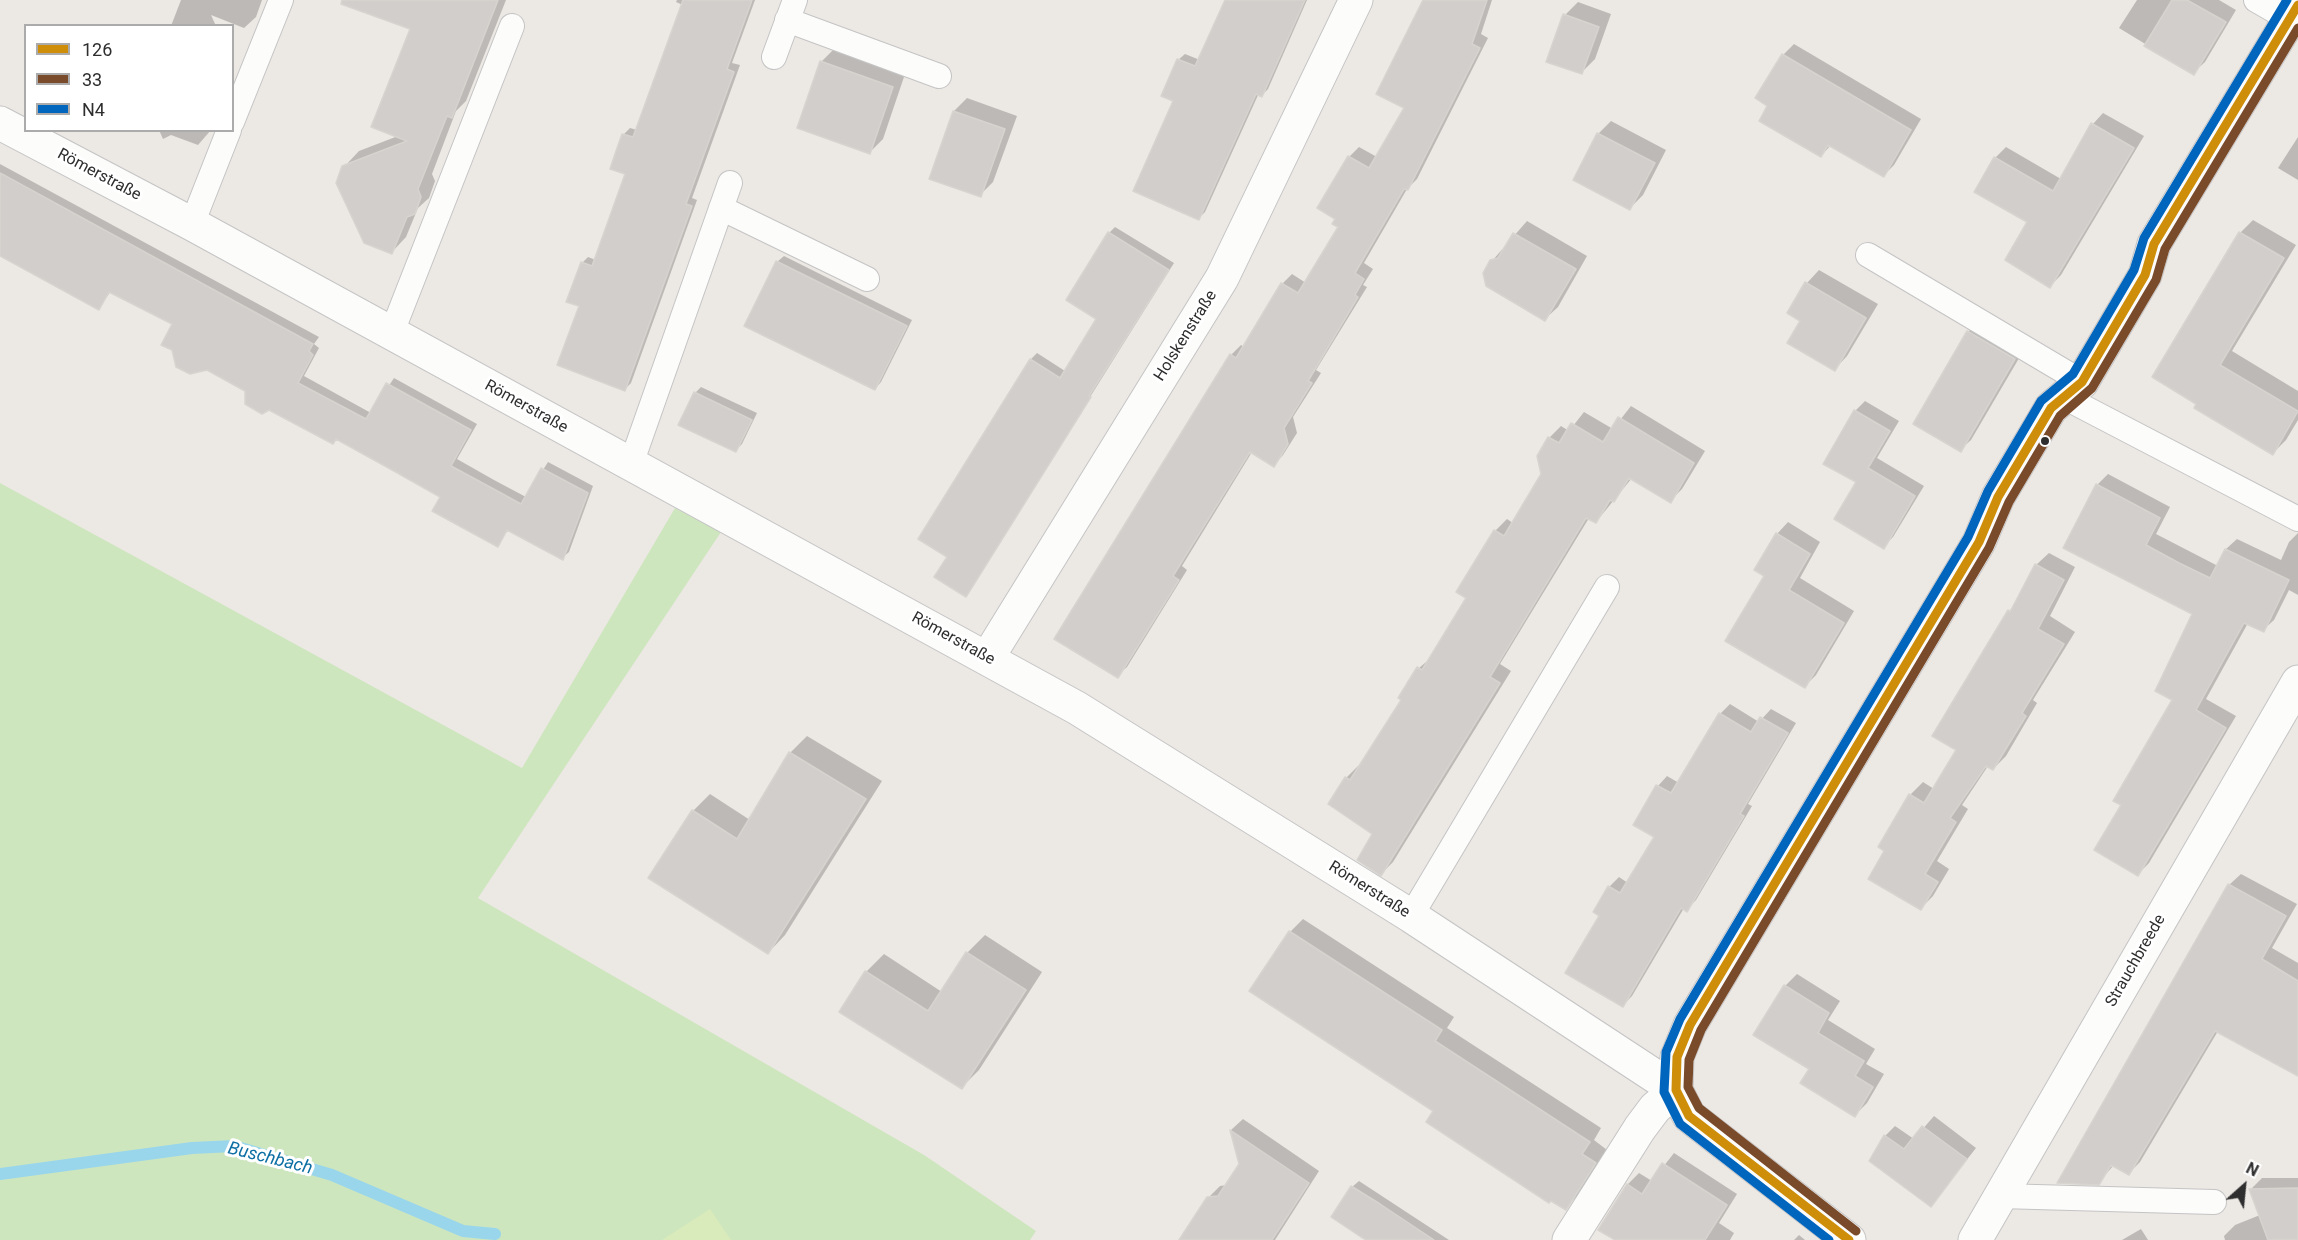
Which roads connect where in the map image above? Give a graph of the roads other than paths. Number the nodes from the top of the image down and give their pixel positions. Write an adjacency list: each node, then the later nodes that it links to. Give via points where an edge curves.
1 (281, 0): 9 (lane)
2 (1356, 0): 22 (street, Holskenstraße, via 1222,278)
3 (2256, 0): 5 (lane)
4 (791, 10): 7 (lane); 8 (lane)
5 (2294, 12): 18 (street, via 2154,244 2145,275)
6 (512, 26): 17 (lane)
7 (774, 57)
8 (939, 76)
9 (234, 117)
10 (0, 123): 14 (street, Römerstraße)
11 (228, 132): 14 (lane)
12 (730, 183): 13 (lane)
13 (721, 208): 16 (lane); 19 (lane)
14 (192, 224): 17 (street, Römerstraße)
15 (1868, 255): 18 (lane)
16 (867, 279)
17 (392, 332): 19 (street, Römerstraße)
18 (2073, 390): 20 (lane); 25 (street, via 2050,408 1998,497 1979,542 1690,1025 1677,1057)
19 (631, 464): 22 (street, Römerstraße)
20 (2298, 519)
21 (1607, 586): 24 (lane)
22 (988, 657): 24 (street, Römerstraße)
23 (2298, 682): 26 (street, Strauchbreede)
24 (1411, 916): 25 (street, Römerstraße)
25 (1676, 1090): 28 (street, via 1655,1108); 29 (street, Römerstraße, via 1689,1116)
26 (2000, 1196): 27 (lane); 30 (street, Strauchbreede)
27 (2214, 1202)
28 (1569, 1240)
29 (1849, 1240)
30 (1975, 1240)

